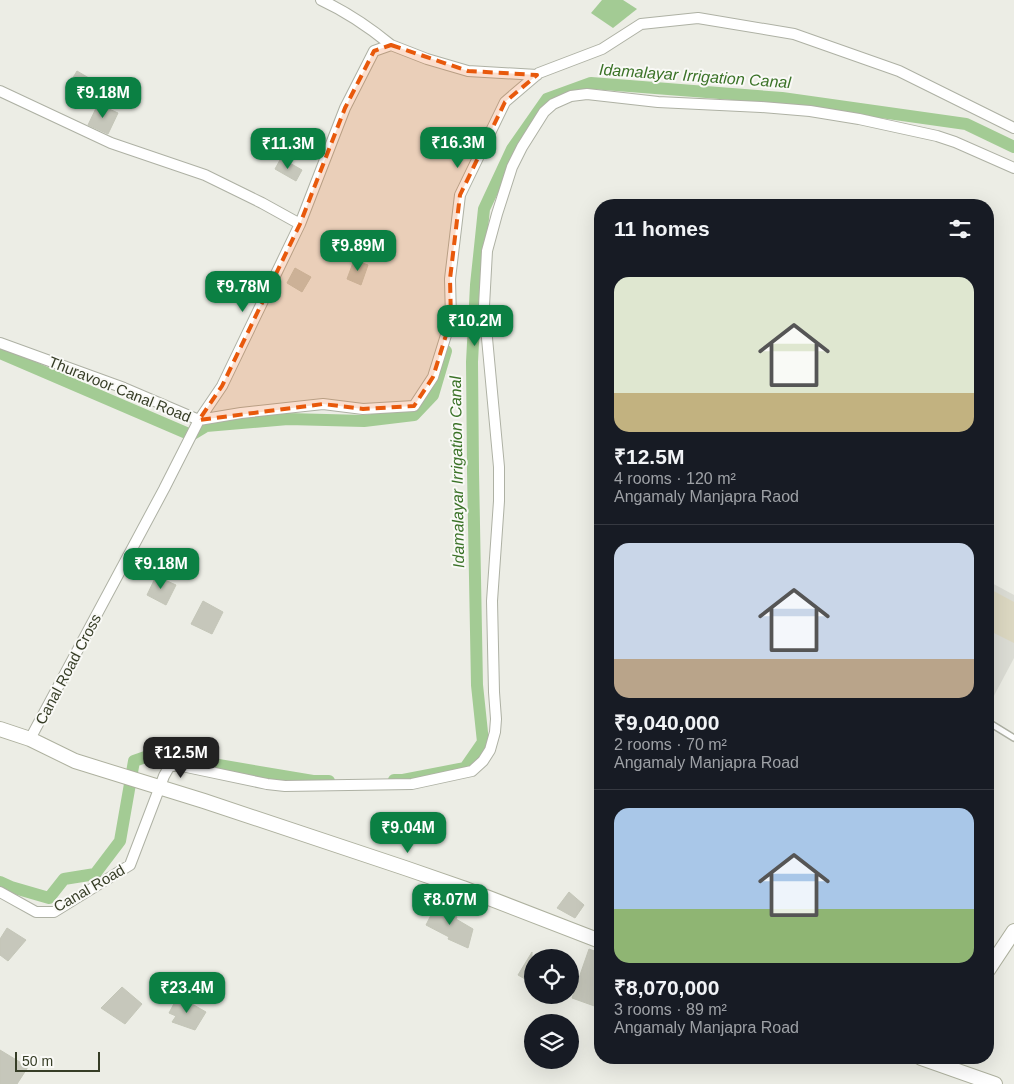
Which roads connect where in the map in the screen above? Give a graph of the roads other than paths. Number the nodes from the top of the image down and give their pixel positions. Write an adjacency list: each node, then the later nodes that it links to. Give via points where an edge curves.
1 (321, 0): 2 (street, via 368,26)
2 (391, 45): 3 (street, via 468,71); 7 (street, Canal Road Cross, via 374,51 345,108)
3 (537, 75): 5 (street, Thuravoor Canal Road, via 602,49 641,24 698,18 794,34 890,68); 9 (street, Thuravoor Canal Road, via 505,102 460,195 450,279 451,319 433,377 414,406 363,409 323,404)
4 (0, 91): 7 (street, via 112,143 205,175)
5 (1014, 128)
6 (1014, 168): 14 (street, Canal Road, via 938,136 810,111 658,102 587,94 571,96 553,104 544,112 512,167 487,252 484,306 499,467 492,602 496,719 490,750 472,771 412,784 286,786 177,765 169,767)
7 (300, 224): 9 (street, Canal Road Cross, via 222,386)
8 (0, 342): 9 (street, Thuravoor Canal Road)
9 (199, 420): 13 (street, Canal Road Cross)
10 (994, 726): 12 (lane)
11 (0, 729): 13 (main road)
12 (1014, 738)
13 (30, 739): 14 (main road, via 75,761)
14 (156, 786): 15 (street, Canal Road, via 130,865 54,912 36,912); 17 (main road, via 463,888)
15 (0, 892)
16 (1014, 931): 18 (main road)
17 (594, 939)
18 (994, 961)
19 (941, 1064): 20 (main road)
20 (995, 1084)

